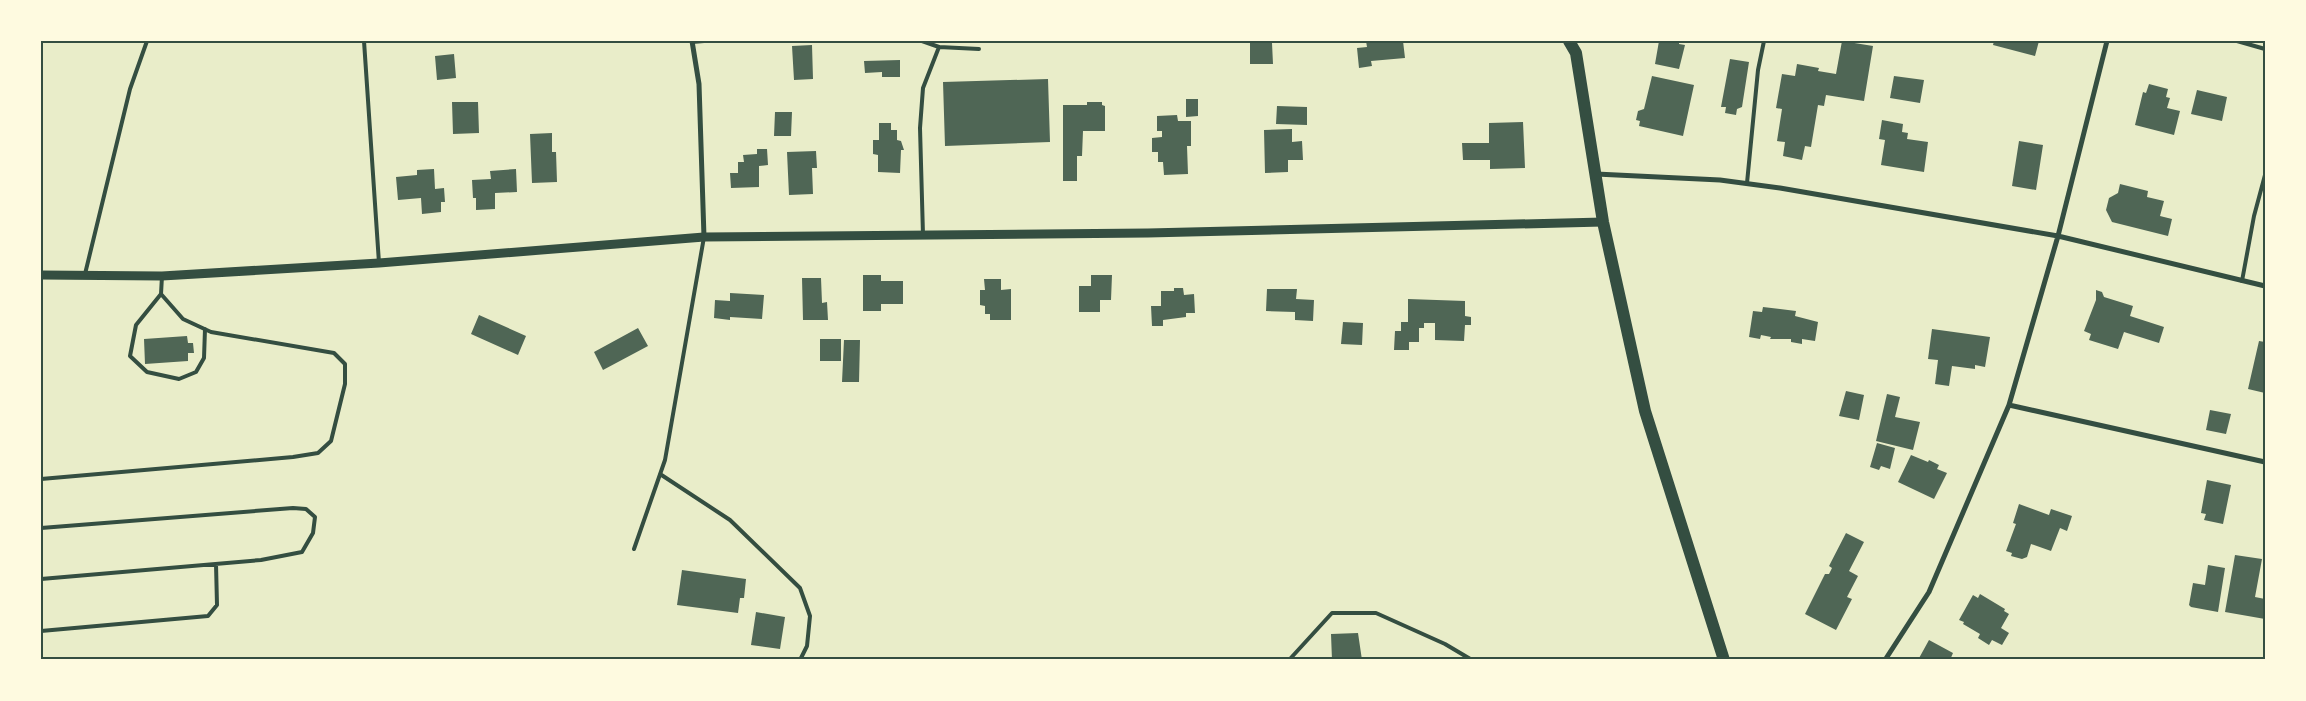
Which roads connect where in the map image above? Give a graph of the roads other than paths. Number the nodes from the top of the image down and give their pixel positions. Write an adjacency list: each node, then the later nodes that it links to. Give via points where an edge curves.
1 (147, 41): 21 (lane, via 130,89)
2 (364, 41): 20 (lane)
3 (704, 41): 9 (lane)
4 (922, 41): 10 (lane)
5 (1569, 41): 13 (main road, via 1576,53)
6 (1764, 41): 15 (lane, via 1758,70)
7 (2107, 41): 18 (street)
8 (2237, 41): 12 (lane)
9 (692, 42): 19 (street, via 700,84)
10 (939, 47): 11 (lane); 17 (lane, via 922,96)
11 (979, 49)
12 (2265, 50)
13 (1595, 174): 15 (street); 16 (main road)
14 (2265, 175): 24 (lane)
15 (1747, 183): 18 (street)
16 (1603, 222): 17 (street); 40 (main road, via 1645,411)
17 (923, 235): 19 (street)
18 (2058, 236): 24 (street); 28 (street)
19 (704, 237): 20 (street); 30 (lane)
20 (379, 263): 23 (street)
21 (85, 274): 22 (street); 23 (street)
22 (41, 275)
23 (162, 276): 26 (lane)
24 (2242, 281): 25 (street)
25 (2265, 286)
26 (161, 294): 27 (lane, via 183,319); 27 (lane, via 136,325 130,356 147,372 178,379 196,372 204,358)
27 (205, 329): 31 (lane, via 334,353 344,364 344,384 331,441 318,453 292,457)
28 (2009, 405): 29 (street); 41 (street, via 1929,592)
29 (2265, 462)
30 (660, 474): 33 (lane); 37 (lane, via 730,520 800,588 810,616 807,646)
31 (41, 479)
32 (41, 528): 34 (lane, via 293,508 306,508 315,517 313,534 302,552)
33 (634, 549)
34 (216, 564): 35 (lane); 36 (lane, via 217,605 208,616)
35 (41, 579)
36 (41, 631)
37 (800, 660)
38 (1289, 660): 39 (lane, via 1332,614 1376,613)
39 (1472, 660)
40 (1724, 660)
41 (1885, 660)

